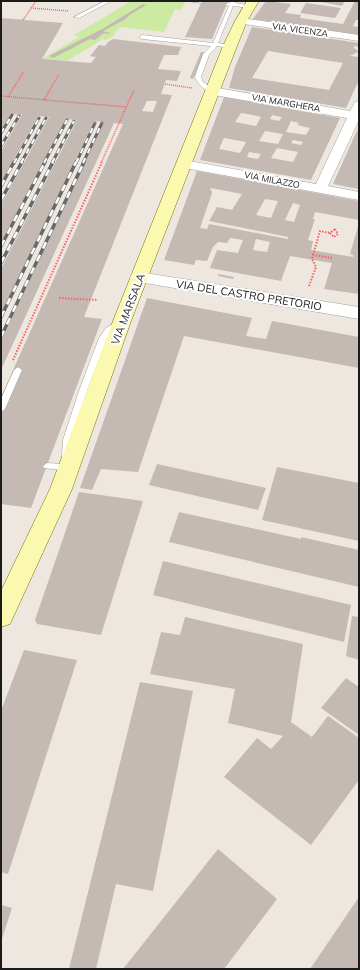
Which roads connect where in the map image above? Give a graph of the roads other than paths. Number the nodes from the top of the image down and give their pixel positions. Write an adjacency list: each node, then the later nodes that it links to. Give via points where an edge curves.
1 (109, 1): 6 (lane)
2 (190, 1): 3 (lane)
3 (201, 2)
4 (231, 3): 5 (lane); 10 (lane)
5 (252, 4): 7 (main road, VIA MARSALA)
6 (77, 17)
7 (241, 21): 9 (street, VIA VICENZA); 11 (main road, VIA MARSALA)
8 (142, 37): 10 (lane)
9 (359, 38)
10 (214, 45): 11 (lane); 12 (lane, via 206,54 198,77 200,83)
11 (230, 46): 12 (main road, VIA MARSALA)
12 (212, 91): 13 (street, VIA MARGHERA); 14 (main road, VIA MARSALA)
13 (357, 112): 15 (street)
14 (184, 164): 15 (street, VIA MILAZZO); 17 (main road, VIA MARSALA)
15 (320, 189): 16 (street, VIA MILAZZO)
16 (359, 196)
17 (139, 277): 18 (street, VIA DEL CASTRO PRETORIO); 22 (main road, VIA MARSALA)
18 (359, 314)
19 (18, 370): 20 (lane)
20 (1, 409)
21 (47, 466): 22 (lane)
22 (68, 468): 23 (main road, VIA MARSALA, via 50,513)
23 (1, 617)

